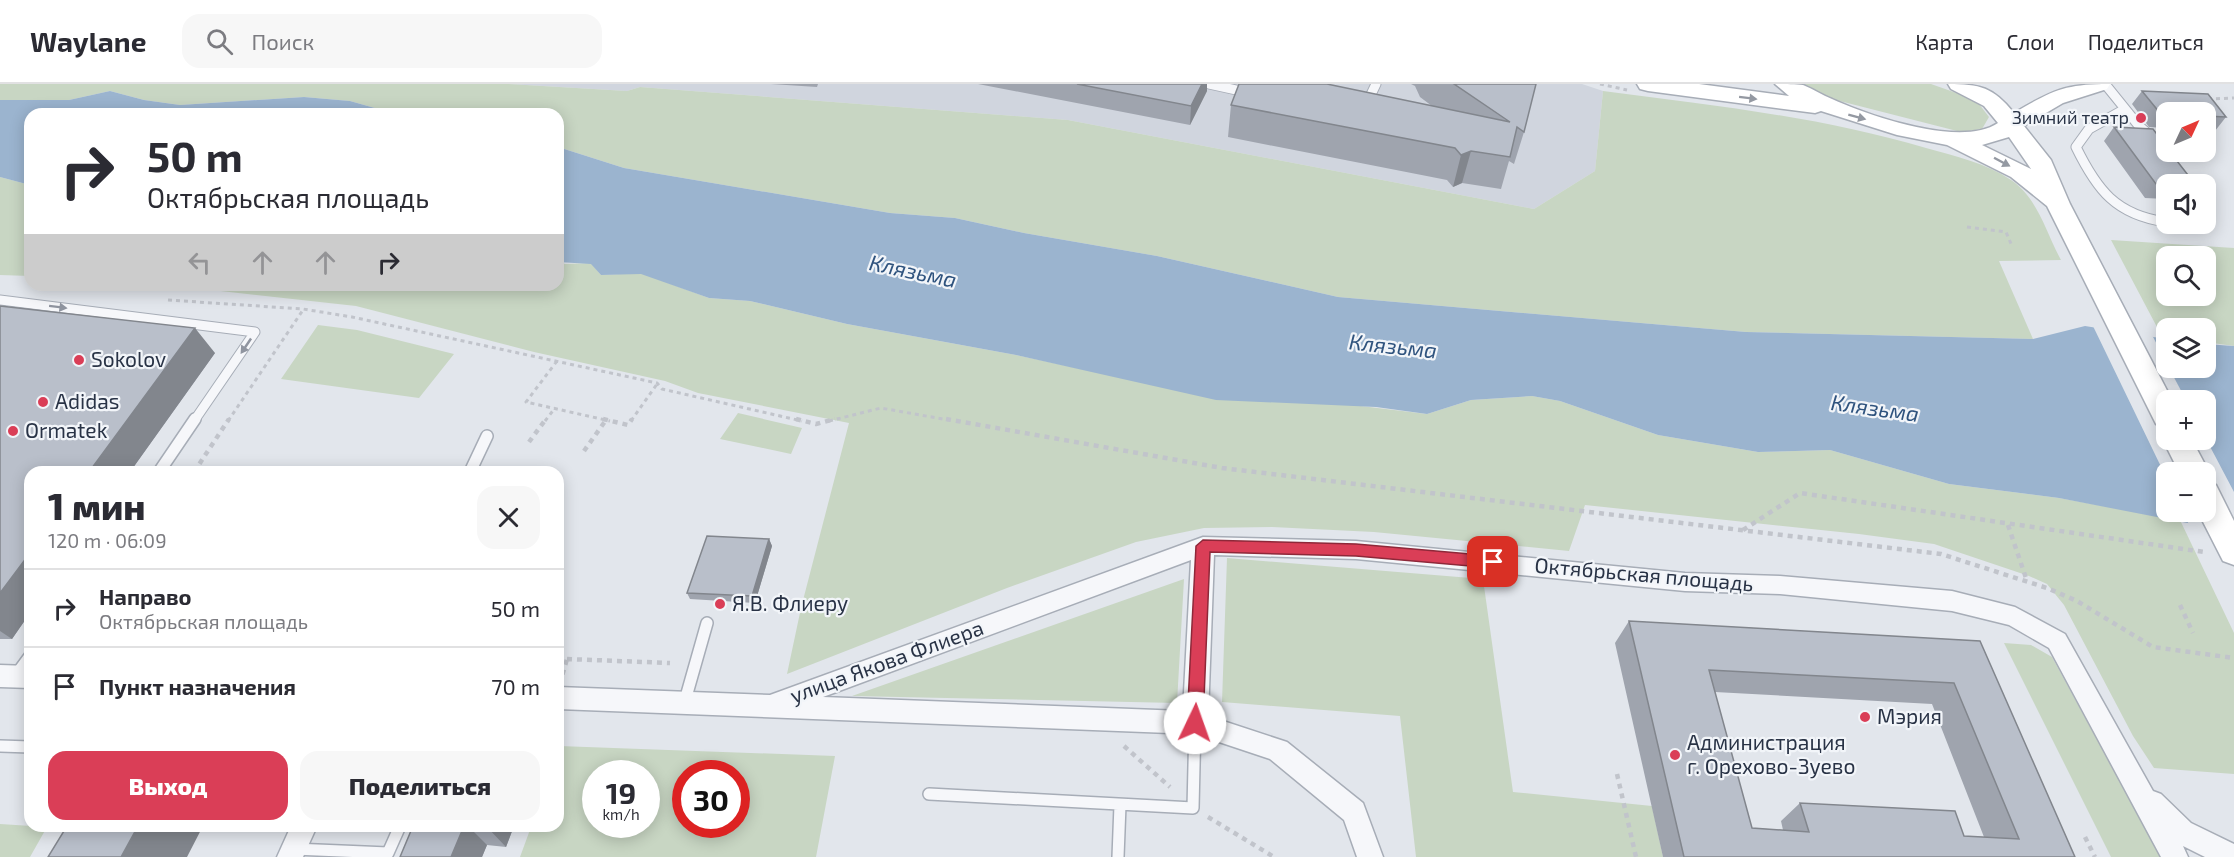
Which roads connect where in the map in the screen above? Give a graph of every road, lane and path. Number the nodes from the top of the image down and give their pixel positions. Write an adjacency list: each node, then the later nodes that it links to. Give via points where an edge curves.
1 (1209, 84): 8 (lane)
2 (1376, 84): 13 (lane)
3 (1648, 84): 11 (main road, one-way to 11)
4 (1786, 84): 11 (main road)
5 (1959, 84): 14 (main road, via 1992,101)
6 (2099, 84): 14 (main road, via 2055,98)
7 (2105, 84): 12 (lane)
8 (1260, 95)
9 (2234, 98): 10 (path)
10 (2201, 99)
11 (1829, 108): 15 (main road, one-way to 15)
12 (2125, 109): 16 (lane); 18 (lane, via 2087,131 2076,147 2114,206 2144,220)
13 (1363, 113)
14 (2011, 124): 15 (main road, via 1990,137); 17 (main road, via 2039,160)
15 (1949, 139): 17 (main road, one-way to 17, via 2020,172)
16 (2156, 143)
17 (2058, 204): 26 (main road)
18 (2156, 221)
19 (1967, 227): 20 (path, via 2006,232)
20 (2012, 246)
21 (0, 300): 32 (lane, one-way to 32, via 255,332)
22 (240, 307): 23 (path)
23 (303, 309): 24 (path); 33 (path)
24 (558, 361): 25 (path); 27 (path, via 526,402)
25 (657, 383): 28 (path, via 628,425); 37 (path, via 662,390 816,424 881,408 1222,468)
26 (2156, 396)
27 (555, 408): 28 (path); 30 (path)
28 (606, 420): 31 (path)
29 (487, 436): 34 (lane)
30 (530, 442)
31 (584, 451)
32 (163, 466)
33 (198, 466)
34 (473, 466)
35 (2214, 522): 39 (main road)
36 (2008, 525): 37 (path, via 1800,493); 39 (path); 40 (path)
37 (1743, 530): 40 (path, via 1941,554)
38 (1203, 546): 49 (street, улица Якова Флиера); 50 (street); 53 (street, Октябрьская площадь, via 1356,550 1685,582 1780,585 1952,601 2015,617 2057,640)
39 (2223, 552)
40 (2027, 582): 44 (path, via 2077,601 2153,647)
41 (2180, 605): 43 (path)
42 (707, 623): 48 (lane)
43 (2193, 633)
44 (2234, 658)
45 (567, 659): 46 (path)
46 (670, 663)
47 (564, 698): 48 (street, улица Якова Флиера)
48 (684, 704): 49 (street, улица Якова Флиера)
49 (765, 708): 50 (street)
50 (1195, 723): 56 (lane, via 1193,808); 61 (street, via 1278,750 1354,812)
51 (0, 746): 52 (lane)
52 (24, 747)
53 (2126, 771): 64 (street); 65 (street, via 2157,810 2182,832)
54 (1617, 774): 62 (path)
55 (929, 794): 56 (lane)
56 (1120, 805): 60 (lane)
57 (397, 832): 59 (lane, via 388,853)
58 (2085, 837): 63 (path)
59 (296, 844)
60 (1118, 857)
61 (1370, 857)
62 (1636, 857)
63 (2095, 857)
64 (2175, 857)
65 (2232, 857)

